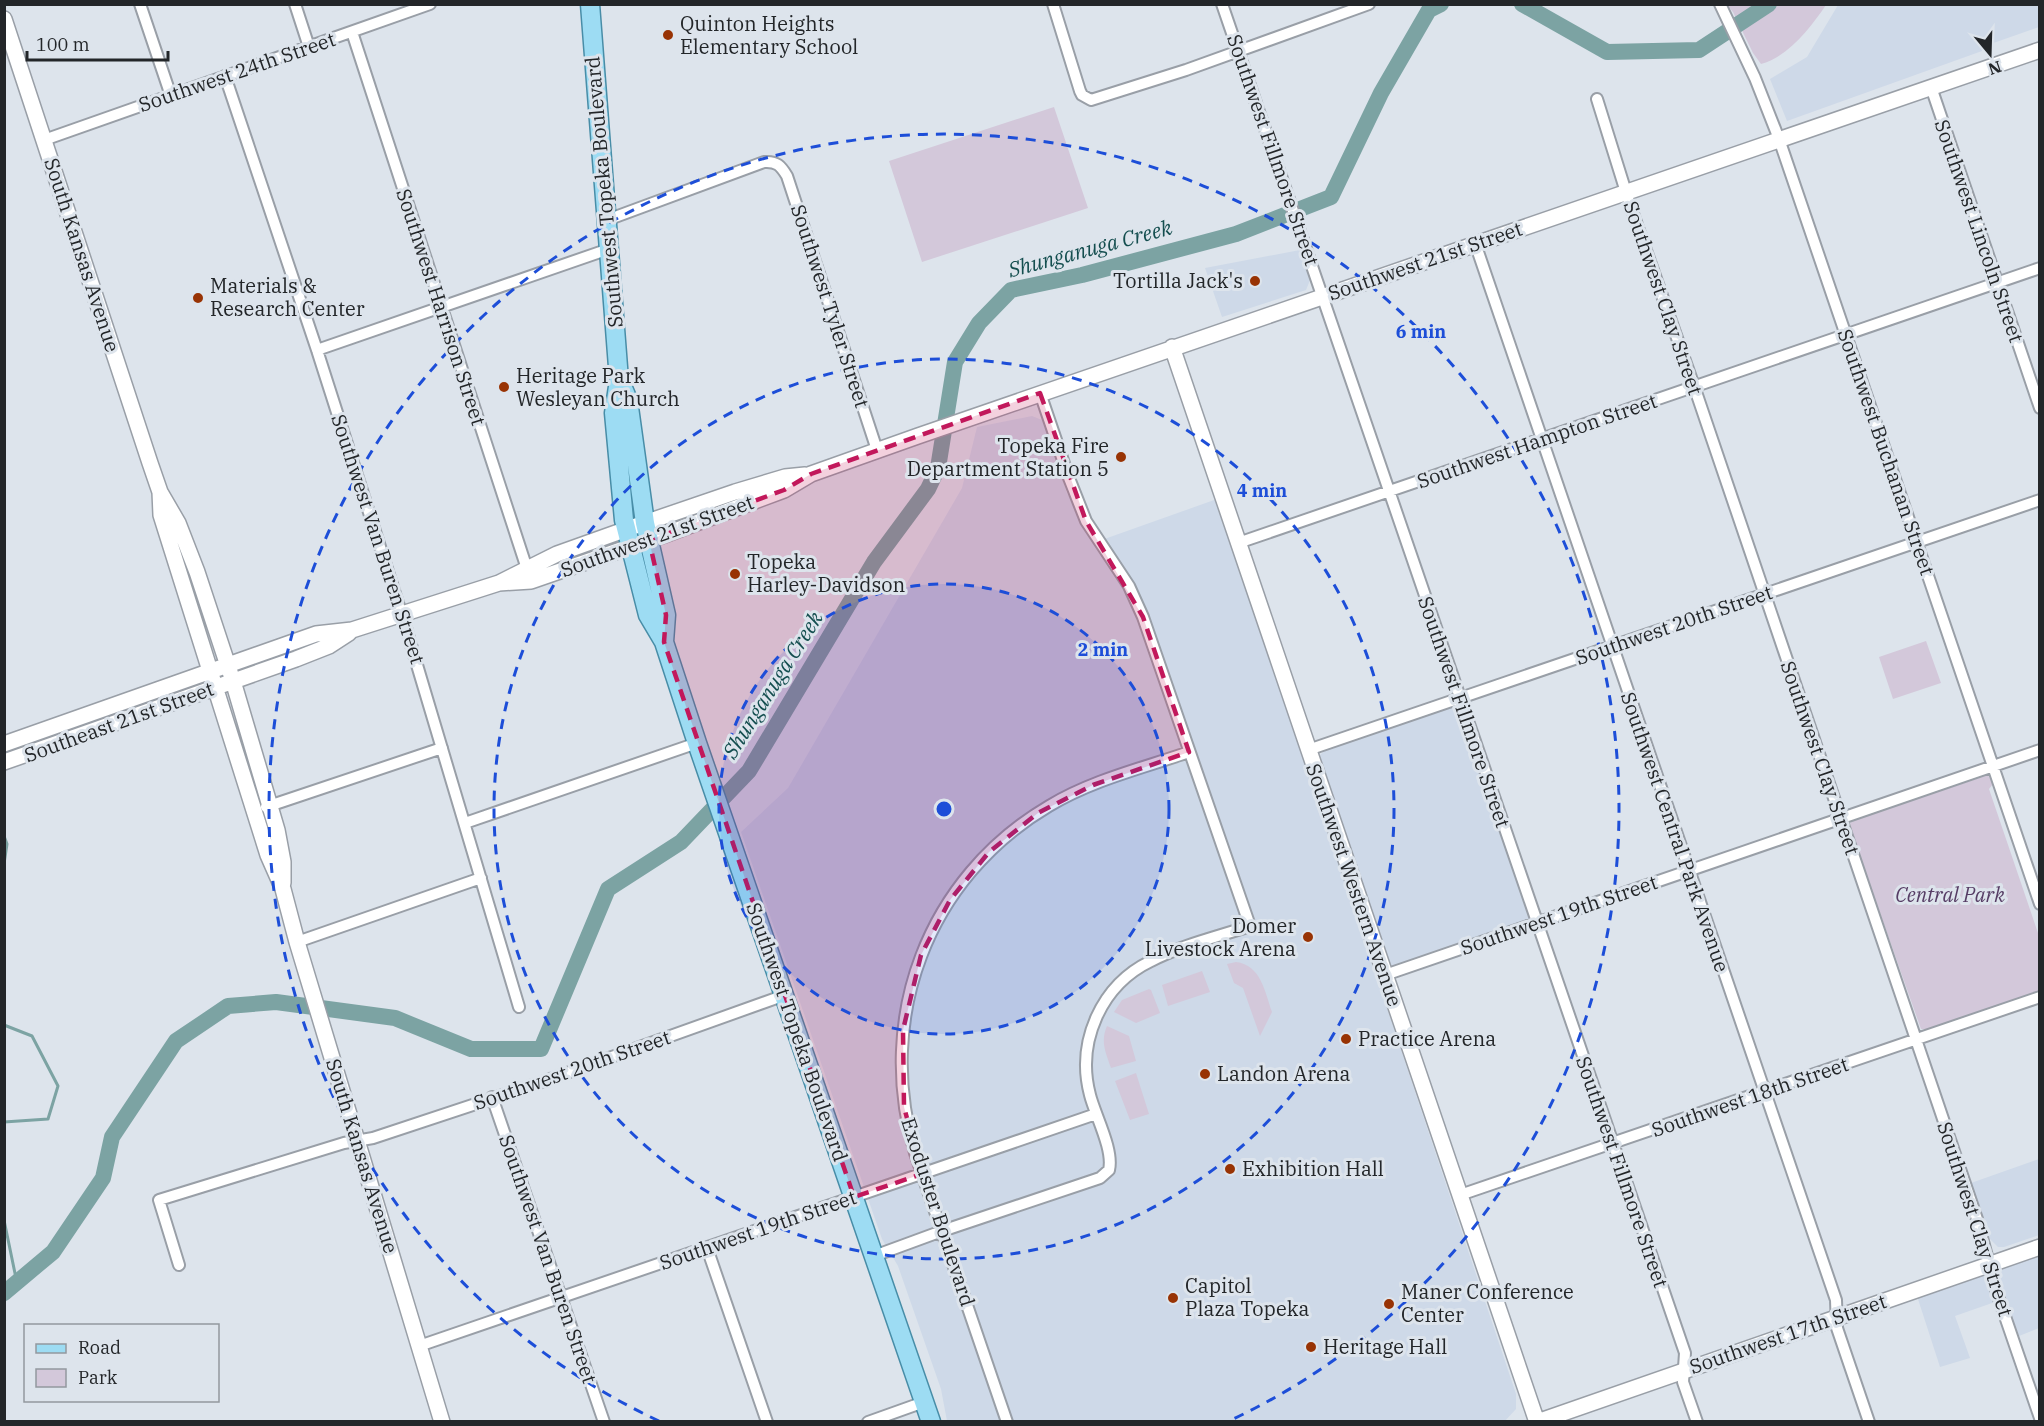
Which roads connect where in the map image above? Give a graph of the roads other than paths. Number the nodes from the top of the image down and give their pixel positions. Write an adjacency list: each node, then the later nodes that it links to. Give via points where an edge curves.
1 (140, 4): 16 (street)
2 (295, 4): 11 (street)
3 (430, 4): 10 (street, Southwest 24th Street)
4 (590, 4): 21 (main road, Southwest Topeka Boulevard)
5 (1053, 4): 12 (street, via 1080,91 1086,98 1096,99)
6 (1222, 4): 12 (street, Southwest Fillmore Street)
7 (1369, 4): 12 (street)
8 (1722, 9): 18 (street, Southwest Buchanan Street)
9 (4, 19): 19 (main road, South Kansas Avenue)
10 (352, 32): 11 (street, Southwest 24th Street); 27 (street, Southwest Harrison Street)
11 (309, 47): 14 (street, Southwest 24th Street)
12 (1238, 50): 26 (street, Southwest Fillmore Street)
13 (2040, 50): 15 (main road, Southwest 21st Street)
14 (225, 76): 16 (street, Southwest 24th Street); 30 (street, Southwest Van Buren Street)
15 (1931, 87): 18 (main road, Southwest 21st Street); 25 (street, Southwest Lincoln Street)
16 (171, 96): 19 (street, Southwest 24th Street)
17 (1597, 99): 20 (street, Southwest Clay Street)
18 (1779, 139): 20 (main road, Southwest 21st Street); 28 (street, Southwest Buchanan Street)
19 (44, 140): 36 (main road, South Kansas Avenue)
20 (1626, 191): 22 (main road, Southwest 21st Street); 31 (street, Southwest Clay Street)
21 (607, 220): 23 (main road, Southwest Topeka Boulevard); 35 (street, Southwest Tyler Street, via 764,162 778,164 787,176)
22 (1476, 243): 26 (main road, Southwest 21st Street); 34 (street, Southwest Central Park Avenue)
23 (609, 249): 27 (street); 39 (main road, Southwest Topeka Boulevard, via 619,380 614,413 618,464)
24 (2040, 268): 25 (street, Southwest Hampton Street)
25 (1997, 283): 28 (street, Southwest Hampton Street); 33 (street, Southwest Lincoln Street)
26 (1323, 296): 29 (main road, Southwest 21st Street); 37 (street, Southwest Fillmore Street)
27 (442, 307): 30 (street); 42 (street, Southwest Harrison Street)
28 (1846, 336): 31 (street, Southwest Hampton Street); 40 (street, Southwest Buchanan Street)
29 (1172, 348): 32 (main road, Southwest 21st Street); 41 (main road, Southwest Western Avenue)
30 (317, 350): 44 (street, Southwest Van Buren Street)
31 (1694, 386): 34 (street, Southwest Hampton Street); 43 (street, Southwest Clay Street)
32 (1040, 393): 35 (main road, Southwest 21st Street); 57 (street, via 1086,521 1129,586 1143,617)
33 (2040, 408)
34 (1541, 440): 37 (street, Southwest Hampton Street); 46 (street, Southwest Central Park Avenue)
35 (877, 450): 39 (main road, Southwest 21st Street, via 811,474 784,490)
36 (160, 492): 47 (main road, South Kansas Avenue, via 178,523 197,572); 48 (main road, South Kansas Avenue, via 161,515)
37 (1389, 492): 41 (street, Southwest Hampton Street); 51 (street, Southwest Fillmore Street)
38 (2040, 500): 40 (street, Southwest 20th Street)
39 (638, 534): 42 (main road, Southwest 21st Street, via 557,554); 52 (main road, Southwest Topeka Boulevard, via 648,615 664,642)
40 (1917, 542): 43 (street, Southwest 20th Street); 59 (street, Southwest Buchanan Street)
41 (1238, 543): 55 (main road, Southwest Western Avenue)
42 (529, 574): 44 (main road, Southwest 21st Street)
43 (1763, 595): 46 (street, Southwest 20th Street); 62 (street, Southwest Clay Street)
44 (402, 614): 45 (main road, Southwest 21st Street); 54 (street, Southwest Van Buren Street)
45 (352, 630): 47 (main road, Southwest 21st Street, via 316,634); 49 (main road, Southwest 21st Street, via 329,646)
46 (1612, 647): 51 (street, Southwest 20th Street); 64 (street, Southwest Central Park Avenue)
47 (227, 665): 48 (main road, Southeast 21st Street); 49 (main road, South Kansas Avenue)
48 (211, 671): 50 (main road, South Kansas Avenue); 53 (main road, Southeast 21st Street)
49 (232, 681): 50 (main road, Southeast 21st Street); 60 (main road, South Kansas Avenue)
50 (216, 687): 58 (main road, Southeast 21st Street); 61 (main road, South Kansas Avenue)
51 (1459, 697): 55 (street, Southwest 20th Street); 68 (street, Southwest Fillmore Street)
52 (697, 743): 63 (street); 71 (main road, Southwest Topeka Boulevard)
53 (4, 744)
54 (442, 748): 60 (street); 63 (street, Southwest Van Buren Street)
55 (1308, 750): 70 (main road, Southwest Western Avenue)
56 (2040, 750): 59 (street, Southwest 19th Street)
57 (1190, 752): 77 (street, via 1250,926 1151,961 1112,991 1096,1017 1087,1046 1086,1072); 80 (street, Exoduster Boulevard, via 1093,785 1038,813 989,852 950,900 919,962 903,1030 902,1092 910,1138)
58 (4, 762)
59 (1992, 766): 62 (street, Southwest 19th Street); 67 (street, Southwest Buchanan Street)
60 (270, 806): 61 (street); 66 (main road, South Kansas Avenue, via 283,862)
61 (254, 811): 66 (main road, South Kansas Avenue)
62 (1840, 818): 64 (street, Southwest 19th Street); 74 (street, Southwest Clay Street)
63 (465, 823): 65 (street, Southwest Van Buren Street)
64 (1688, 871): 68 (street, Southwest 19th Street); 75 (street, Southwest Central Park Avenue)
65 (481, 878): 69 (street); 73 (street, Southwest Van Buren Street)
66 (283, 889): 69 (main road, South Kansas Avenue)
67 (2040, 904)
68 (1536, 923): 70 (street, Southwest 19th Street); 79 (street, Southwest Fillmore Street)
69 (297, 942): 78 (main road, South Kansas Avenue)
70 (1385, 975): 81 (main road, Southwest Western Avenue)
71 (785, 996): 76 (street, Southwest 20th Street); 82 (main road, Southwest Topeka Boulevard)
72 (2040, 997): 74 (street, Southwest 18th Street)
73 (519, 1006)
74 (1916, 1039): 75 (street, Southwest 18th Street); 88 (street, Southwest Clay Street)
75 (1765, 1092): 79 (street, Southwest 18th Street); 90 (street, Southwest Central Park Avenue, via 1836,1300)
76 (492, 1097): 78 (street, Southwest 20th Street); 89 (street, Southwest Van Buren Street)
77 (1096, 1114): 80 (street, Southwest 19th Street); 83 (street, via 1110,1164 1100,1178)
78 (357, 1141): 87 (street, Southwest 20th Street, via 159,1200); 91 (main road, South Kansas Avenue)
79 (1612, 1144): 81 (street, Southwest 18th Street); 92 (street, Southwest Fillmore Street, via 1685,1353)
80 (922, 1174): 82 (street, Southwest 19th Street); 83 (street, Exoduster Boulevard)
81 (1460, 1196): 101 (main road, Southwest Western Avenue)
82 (854, 1197): 85 (street, Southwest 19th Street); 86 (main road, Southwest Topeka Boulevard)
83 (942, 1231): 86 (street); 100 (street, Exoduster Boulevard)
84 (2040, 1247): 88 (main road, Southwest 17th Street)
85 (707, 1248): 89 (street, Southwest 19th Street); 97 (street)
86 (874, 1256): 93 (main road, Southwest Topeka Boulevard)
87 (179, 1264)
88 (1990, 1264): 90 (main road, Southwest 17th Street); 94 (street, Southwest Clay Street)
89 (561, 1297): 91 (street, Southwest 19th Street); 96 (street, Southwest Van Buren Street)
90 (1838, 1317): 92 (main road, Southwest 17th Street); 103 (street, Southwest Central Park Avenue, via 1837,1328)
91 (419, 1346): 95 (main road, South Kansas Avenue)
92 (1685, 1370): 101 (main road, Southwest 17th Street); 102 (street, Southwest Fillmore Street, via 1683,1382)
93 (924, 1402): 98 (street); 99 (main road, Southwest Topeka Boulevard)
94 (2040, 1418)
95 (442, 1422)
96 (604, 1422)
97 (767, 1422)
98 (868, 1422)
99 (931, 1422)
100 (1008, 1422)
101 (1537, 1422)
102 (1697, 1422)
103 (1869, 1422)

